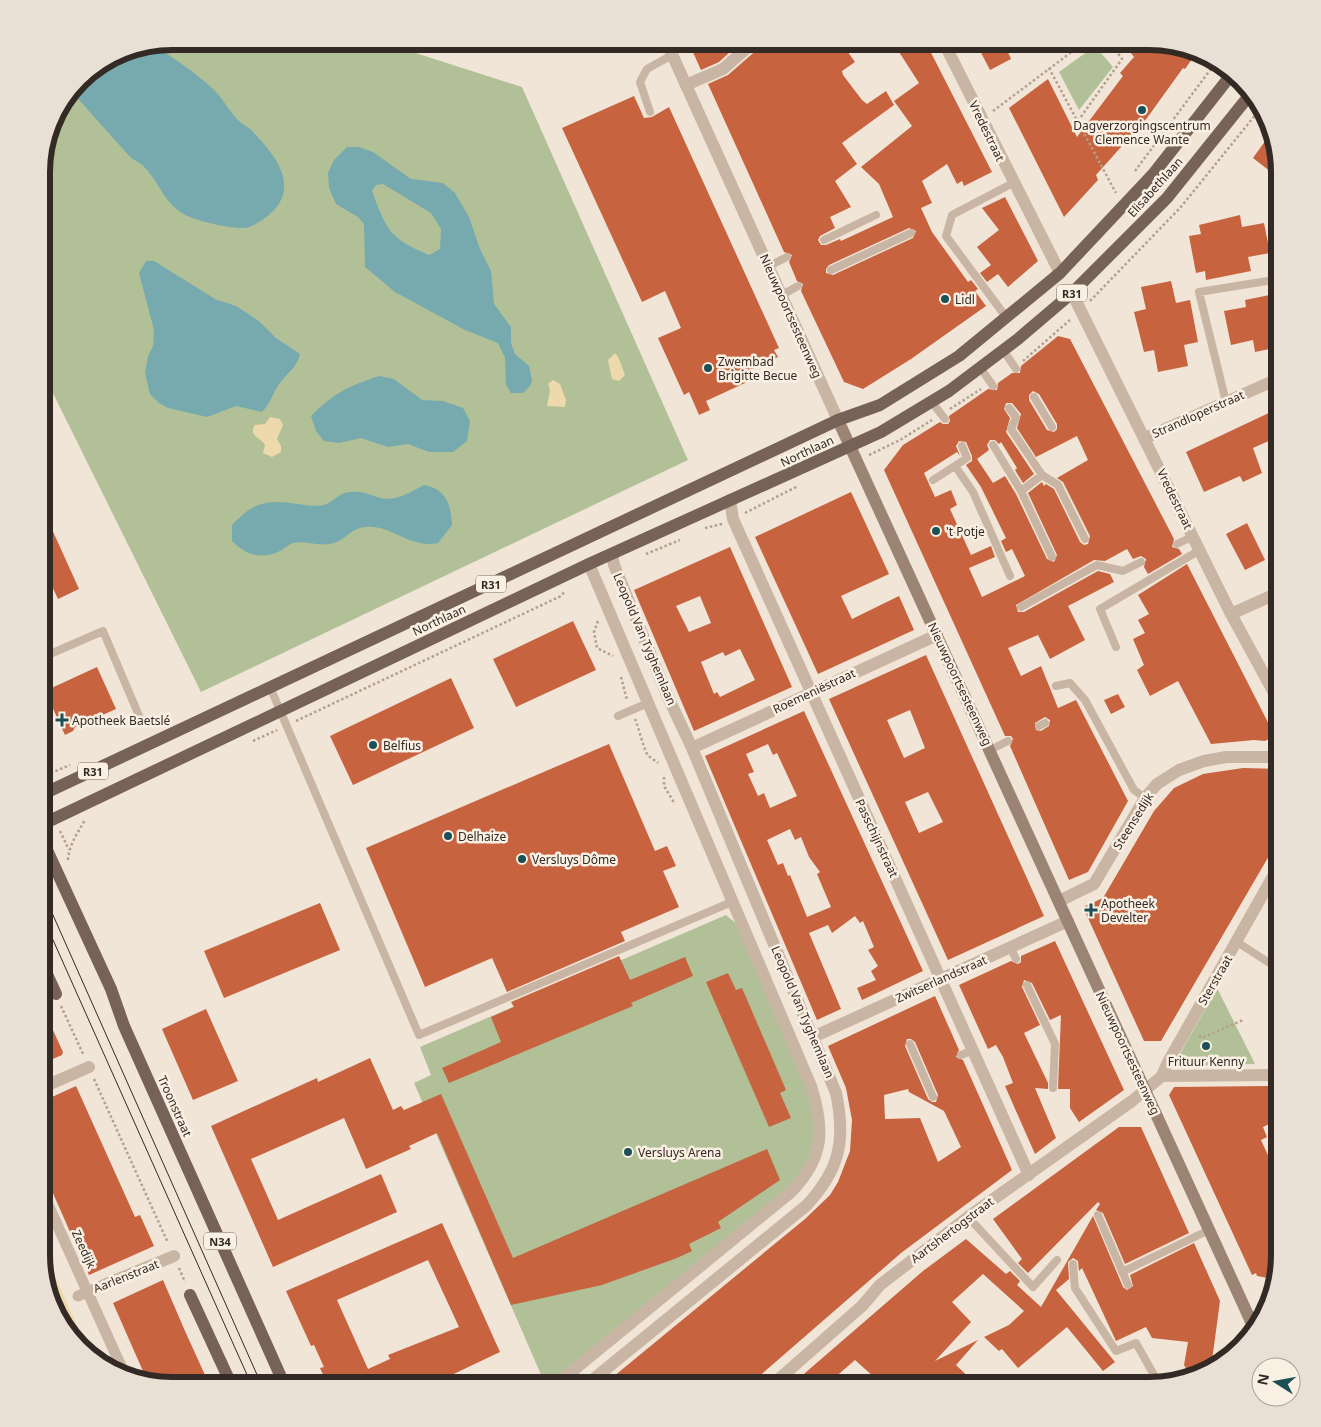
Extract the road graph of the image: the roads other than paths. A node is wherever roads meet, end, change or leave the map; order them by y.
1 (670, 50) edge
2 (744, 50) edge
3 (947, 50) edge
4 (672, 55) junction
5 (1227, 79) edge
6 (686, 85) junction
7 (1247, 99) edge
8 (650, 112) dead end
9 (1013, 183) junction
10 (876, 215) dead end
11 (911, 233) dead end
12 (824, 240) dead end
13 (787, 257) dead end
14 (769, 266) junction
15 (831, 270) dead end
16 (1060, 273) junction
17 (1271, 280) edge
18 (798, 286) dead end
19 (1072, 293) junction
20 (782, 295) junction
21 (1006, 317) junction
22 (1003, 350) junction
23 (980, 367) junction
24 (1016, 369) dead end
25 (1271, 382) edge
26 (993, 386) dead end
27 (1034, 397) dead end
28 (931, 401) junction
29 (1226, 402) junction
30 (1010, 408) dead end
31 (945, 418) dead end
32 (838, 420) junction
33 (1052, 427) dead end
34 (1145, 438) junction
35 (993, 445) dead end
36 (850, 446) junction
37 (962, 446) dead end
38 (954, 466) junction
39 (1042, 475) junction
40 (933, 480) dead end
41 (1021, 492) junction
42 (730, 500) junction
43 (1194, 536) junction
44 (1085, 539) dead end
45 (1177, 544) dead end
46 (1200, 550) junction
47 (612, 555) junction
48 (1052, 557) dead end
49 (1141, 562) dead end
50 (589, 564) junction
51 (1010, 576) dead end
52 (1271, 596) edge
53 (1021, 607) dead end
54 (1231, 614) junction
55 (937, 634) junction
56 (1116, 647) dead end
57 (50, 654) edge
58 (1056, 686) dead end
59 (1271, 687) edge
60 (270, 688) junction
61 (811, 693) junction
62 (648, 703) junction
63 (282, 710) junction
64 (618, 716) dead end
65 (140, 718) dead end
66 (1008, 741) dead end
67 (692, 748) junction
68 (990, 750) junction
69 (1271, 757) edge
70 (50, 791) edge
71 (1145, 798) junction
72 (50, 822) edge
73 (50, 857) edge
74 (1271, 880) edge
75 (734, 901) junction
76 (1059, 901) junction
77 (1068, 921) junction
78 (1236, 942) junction
79 (1271, 964) edge
80 (942, 978) junction
81 (50, 981) edge
82 (1027, 985) dead end
83 (56, 994) road end
84 (813, 1037) junction
85 (910, 1044) dead end
86 (974, 1050) junction
87 (961, 1055) dead end
88 (89, 1067) road end
89 (1271, 1075) edge
90 (1162, 1076) junction
91 (50, 1084) edge
92 (1052, 1088) dead end
93 (1145, 1089) junction
94 (933, 1097) dead end
95 (1029, 1175) junction
96 (50, 1212) edge
97 (1098, 1215) dead end
98 (968, 1217) junction
99 (1209, 1230) junction
100 (174, 1256) road end
101 (1057, 1260) dead end
102 (1073, 1264) dead end
103 (1122, 1272) junction
104 (104, 1285) joint
105 (1128, 1285) dead end
106 (83, 1294) junction
107 (190, 1295) road end
108 (1251, 1322) edge
109 (121, 1365) edge
110 (228, 1377) edge
111 (281, 1377) edge
112 (565, 1377) edge
113 (596, 1377) edge
114 (781, 1377) edge
115 (1155, 1377) edge

1 - 4 street, Nieuwpoortsesteenweg
2 - 6 street
3 - 9 street, Vredestraat
4 - 6 street, Nieuwpoortsesteenweg
4 - 8 lane
5 - 16 main road, Elisabethlaan / R31
6 - 14 street, Nieuwpoortsesteenweg
7 - 19 main road, Elisabethlaan / R31
9 - 16 street, Vredestraat
9 - 21 lane
10 - 12 lane
11 - 15 lane
13 - 14 lane
14 - 20 street, Nieuwpoortsesteenweg
16 - 19 main road, R31
16 - 21 main road, Elisabethlaan / R31
17 - 29 lane
18 - 20 lane
19 - 22 main road, Elisabethlaan / R31
19 - 34 street, Vredestraat
20 - 32 street, Nieuwpoortsesteenweg
21 - 32 main road, Elisabethlaan / R31
22 - 23 main road, Elisabethlaan / R31
22 - 24 lane
23 - 26 lane
23 - 28 main road, Elisabethlaan / R31
25 - 29 street, Strandloperstraat
27 - 33 lane
28 - 31 lane
28 - 36 main road, Elisabethlaan / R31
29 - 34 street, Strandloperstraat
30 - 39 lane
32 - 36 main road, Nieuwpoortsesteenweg
32 - 60 main road, Northlaan / R31
34 - 43 street, Vredestraat
35 - 41 lane
36 - 42 main road, Northlaan / R31
36 - 55 main road, Nieuwpoortsesteenweg
37 - 38 lane
38 - 40 lane
38 - 51 lane
39 - 41 lane
39 - 44 lane
41 - 48 lane
42 - 47 main road, Northlaan / R31
42 - 61 street, Passchijnstraat
43 - 45 lane
43 - 46 street, Vredestraat
46 - 54 street, Vredestraat
46 - 56 lane
47 - 50 main road, Northlaan / R31
47 - 67 street, Leopold Van Tyghemlaan
49 - 53 lane
50 - 62 street, Leopold Van Tyghemlaan
50 - 63 main road, Northlaan / R31
52 - 54 street
54 - 59 street, Vredestraat
55 - 61 street, Roemeniëstraat
55 - 68 main road, Nieuwpoortsesteenweg
57 - 65 lane
58 - 71 lane
60 - 63 lane
60 - 70 main road, Northlaan / R31
61 - 67 street, Roemeniëstraat
61 - 80 street, Passchijnstraat
62 - 64 lane
62 - 75 street, Leopold Van Tyghemlaan
63 - 72 main road, Northlaan / R31
63 - 75 lane
66 - 68 lane
67 - 84 street, Leopold Van Tyghemlaan
68 - 76 main road, Nieuwpoortsesteenweg
69 - 71 street, Steensedijk
71 - 76 street, Steensedijk
73 - 111 main road, Troonstraat / N34
74 - 78 street, Sterstraat
75 - 112 street, Leopold Van Tyghemlaan
76 - 77 main road, Nieuwpoortsesteenweg
77 - 80 street, Zwitserlandstraat
77 - 93 main road, Nieuwpoortsesteenweg
78 - 79 lane
78 - 90 street, Sterstraat
80 - 84 street, Zwitserlandstraat
80 - 86 street, Passchijnstraat
81 - 83 main road
82 - 92 lane
84 - 113 street, Leopold Van Tyghemlaan
85 - 94 lane
86 - 87 lane
86 - 95 street, Passchijnstraat
88 - 91 street
89 - 90 street
90 - 93 street, Sterstraat
93 - 95 street, Aartshertogstraat
93 - 99 main road, Nieuwpoortsesteenweg
95 - 98 street, Aartshertogstraat
96 - 106 street, Zeedijk
97 - 103 lane
98 - 101 lane
98 - 114 street, Aartshertogstraat
99 - 103 lane
99 - 108 main road, Nieuwpoortsesteenweg
100 - 104 street, Aarlenstraat
102 - 115 lane
103 - 105 lane
104 - 106 street, Aarlenstraat
106 - 109 street, Zeedijk
107 - 110 main road

